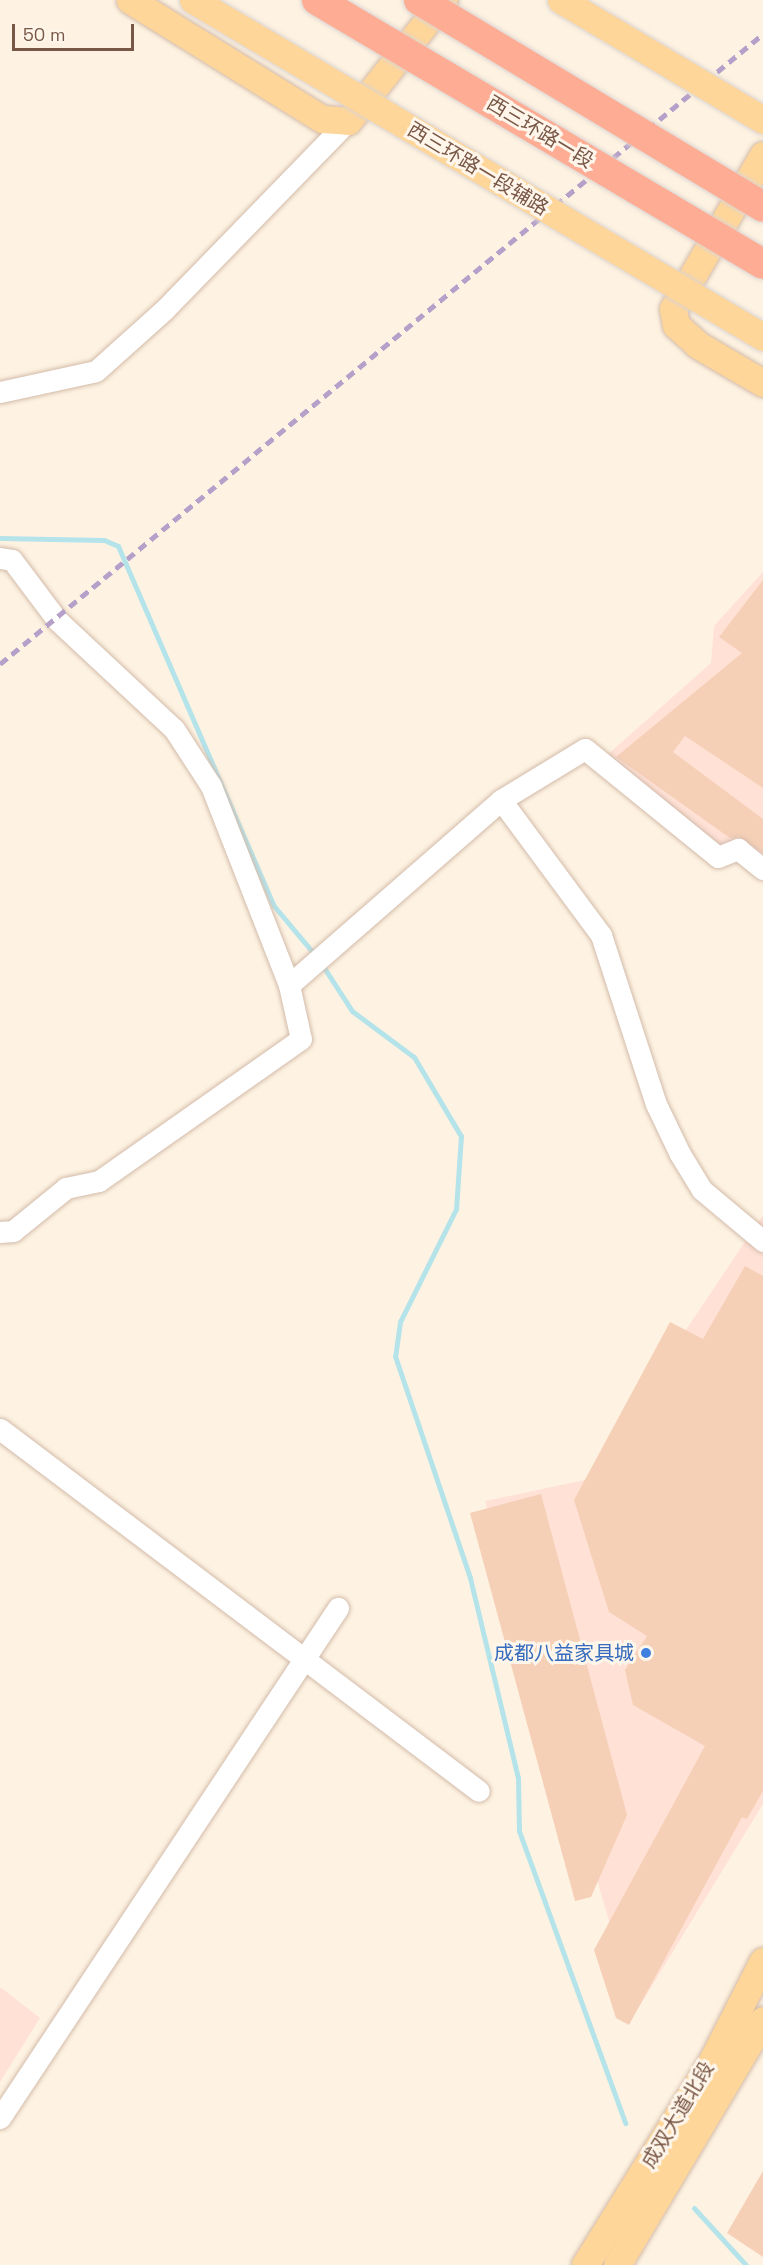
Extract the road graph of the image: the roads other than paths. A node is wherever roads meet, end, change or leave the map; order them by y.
1 (130, 0) edge
2 (193, 0) edge
3 (317, 0) edge
4 (418, 0) edge
5 (444, 0) edge
6 (561, 0) edge
7 (348, 120) junction
8 (763, 120) edge
9 (763, 154) edge
10 (763, 207) edge
11 (763, 264) edge
12 (763, 337) edge
13 (763, 383) edge
14 (0, 392) edge
15 (0, 558) edge
16 (501, 800) junction
17 (763, 869) edge
18 (289, 985) junction
19 (0, 1232) edge
20 (763, 1241) edge
21 (0, 1429) edge
22 (338, 1608) dead end
23 (304, 1658) junction
24 (479, 1791) dead end
25 (763, 1961) edge
26 (761, 2028) edge
27 (0, 2118) edge
28 (619, 2264) edge
29 (585, 2265) edge

1 - 7 main road
2 - 12 main road, 西三环路一段辅路, bridge
3 - 11 highway, 西三环路一段, bridge
4 - 10 highway, bridge
5 - 7 main road
6 - 8 main road, bridge
7 - 14 street
9 - 13 main road
15 - 18 street
16 - 17 street
16 - 18 street
16 - 20 street
18 - 19 street
21 - 23 street
22 - 23 street
23 - 24 street
23 - 27 street
25 - 29 main road, 成双大道北段
26 - 28 main road, 成双大道北段

